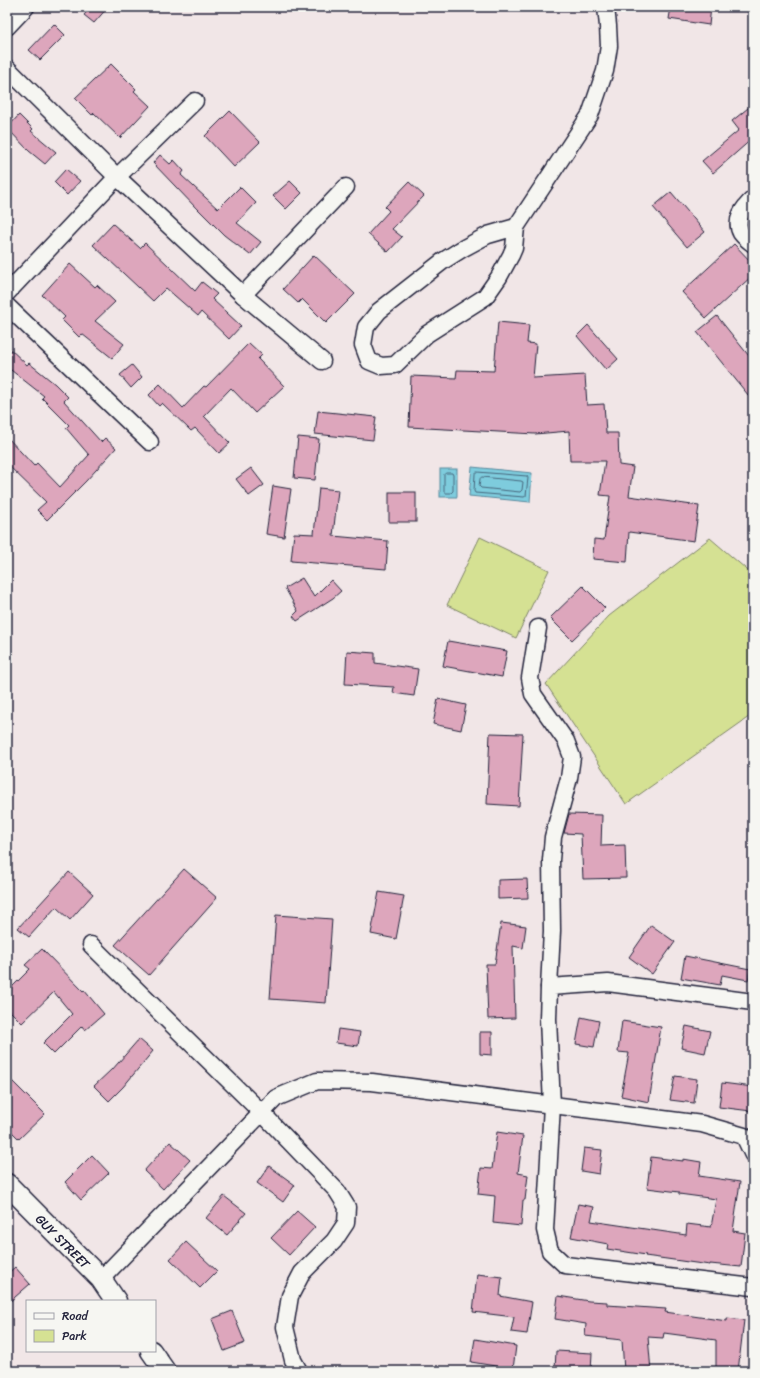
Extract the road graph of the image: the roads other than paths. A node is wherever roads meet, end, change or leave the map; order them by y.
1 (26, 7) edge
2 (606, 7) edge
3 (7, 27) edge
4 (7, 68) edge
5 (195, 101) dead end
6 (117, 177) junction
7 (346, 187) dead end
8 (753, 199) edge
9 (516, 228) junction
10 (753, 244) edge
11 (7, 293) edge
12 (243, 295) junction
13 (7, 306) edge
14 (322, 361) dead end
15 (150, 442) dead end
16 (538, 628) dead end
17 (92, 945) dead end
18 (549, 987) junction
19 (753, 1002) edge
20 (552, 1105) junction
21 (262, 1113) junction
22 (753, 1155) edge
23 (7, 1184) edge
24 (101, 1279) junction
25 (753, 1287) edge
26 (115, 1300) edge
27 (152, 1352) edge
28 (165, 1371) edge
29 (299, 1371) edge

1 - 3 street
2 - 9 street
4 - 6 street
5 - 6 street
6 - 11 street
6 - 12 street
7 - 12 street
8 - 10 street
9 - 9 street
12 - 14 street
13 - 15 street
16 - 18 street
17 - 21 street
18 - 19 street
18 - 20 street
20 - 21 street
20 - 22 street
20 - 25 street
21 - 24 street
21 - 29 street
23 - 24 street, GUY STREET
24 - 26 street, GUY STREET
27 - 28 street

